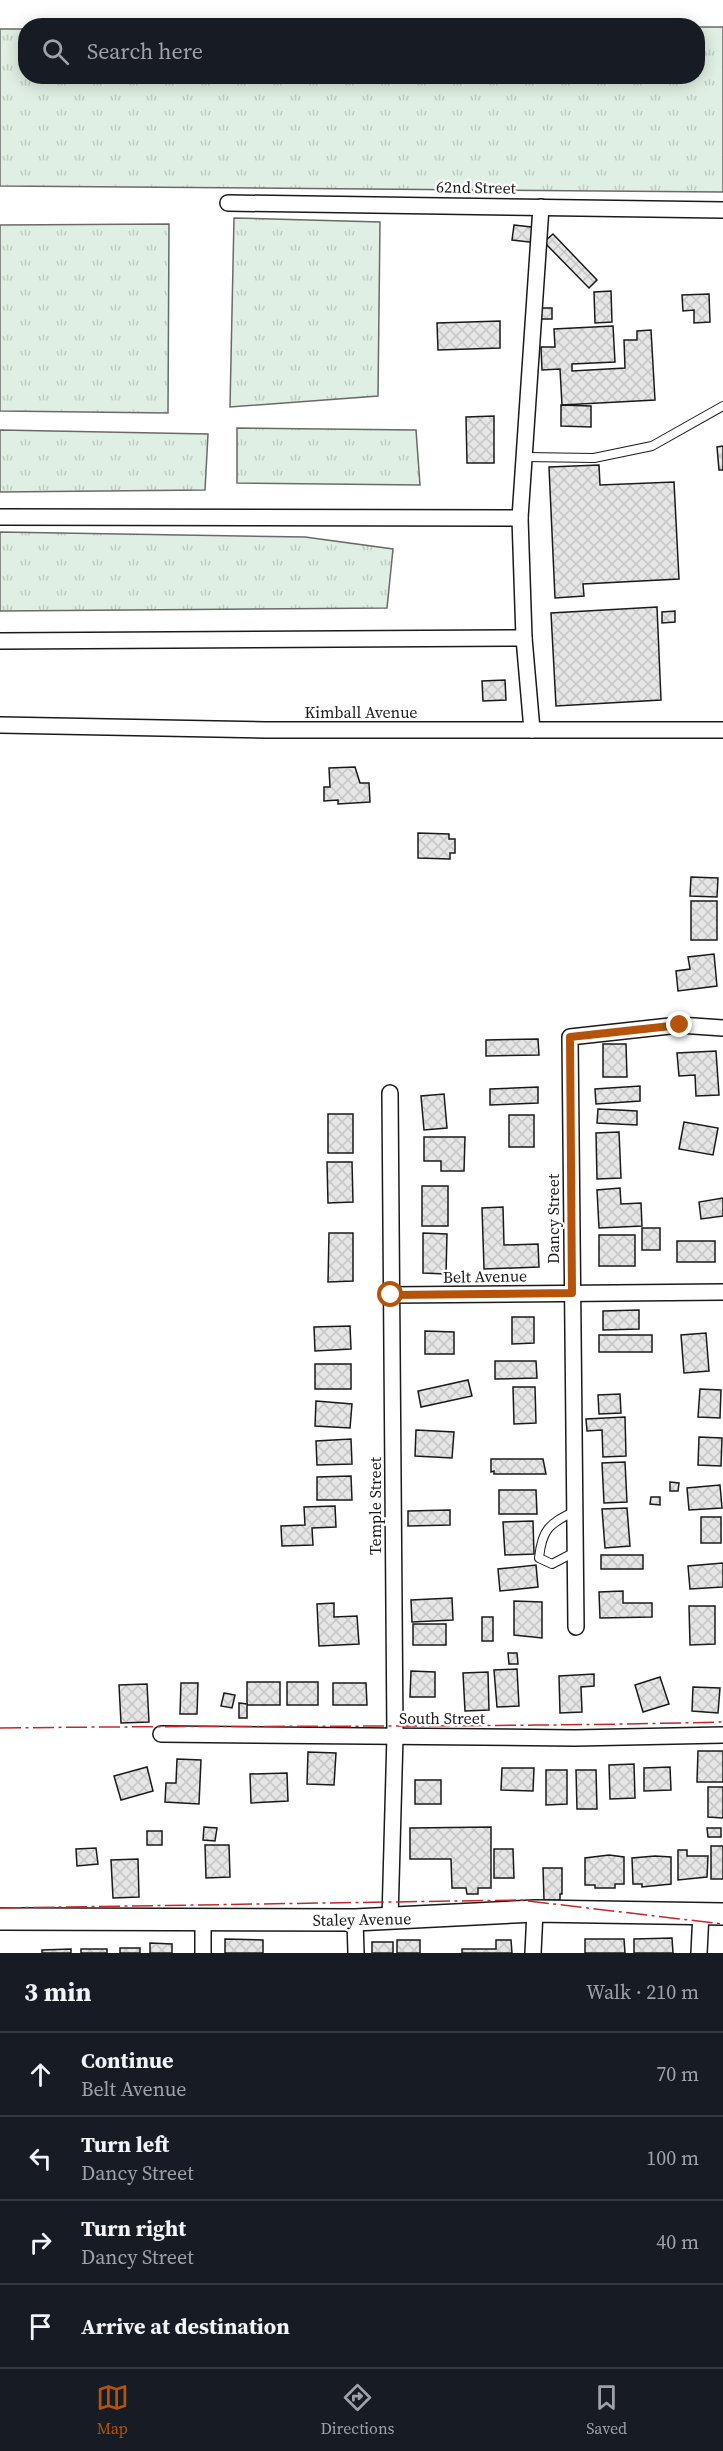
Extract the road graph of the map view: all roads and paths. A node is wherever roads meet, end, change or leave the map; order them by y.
1 (228, 203) dead end
2 (542, 207) junction
3 (723, 210) edge
4 (723, 406) edge
5 (525, 457) junction
6 (0, 517) edge
7 (520, 518) junction
8 (524, 638) junction
9 (0, 641) edge
10 (0, 725) edge
11 (532, 730) junction
12 (723, 730) edge
13 (723, 1028) edge
14 (390, 1093) dead end
15 (723, 1292) edge
16 (572, 1293) junction
17 (391, 1295) junction
18 (575, 1511) junction
19 (575, 1552) junction
20 (576, 1627) dead end
21 (161, 1734) dead end
22 (723, 1735) edge
23 (395, 1736) junction
24 (535, 1911) junction
25 (701, 1913) junction
26 (723, 1914) edge
27 (0, 1919) edge
28 (390, 1919) junction
29 (203, 1920) junction
30 (356, 1920) junction
31 (203, 1953) edge
32 (356, 1953) edge
33 (533, 1953) edge
34 (699, 1953) edge

1 - 2 street, 62nd Street
2 - 3 street, 62nd Street
2 - 5 street
4 - 5 lane
5 - 7 street
6 - 7 street
7 - 8 street
8 - 9 street
8 - 11 street
10 - 11 street, Kimball Avenue
11 - 12 street, Kimball Avenue
13 - 16 street, Dancy Street
14 - 17 street, Temple Street
15 - 16 street, Belt Avenue
16 - 17 street, Belt Avenue
16 - 18 street, Dancy Street
17 - 23 street, Temple Street
18 - 19 street, Dancy Street
18 - 19 lane
19 - 20 street, Dancy Street
21 - 23 street, South Street
22 - 23 street, South Street
23 - 28 street, Temple Street
24 - 25 street, Staley Avenue
24 - 28 street, Staley Avenue
24 - 33 street
25 - 26 street, Staley Avenue
25 - 34 street
27 - 29 street, Staley Avenue
28 - 30 street, Staley Avenue
29 - 30 street, Staley Avenue
29 - 31 street
30 - 32 street

